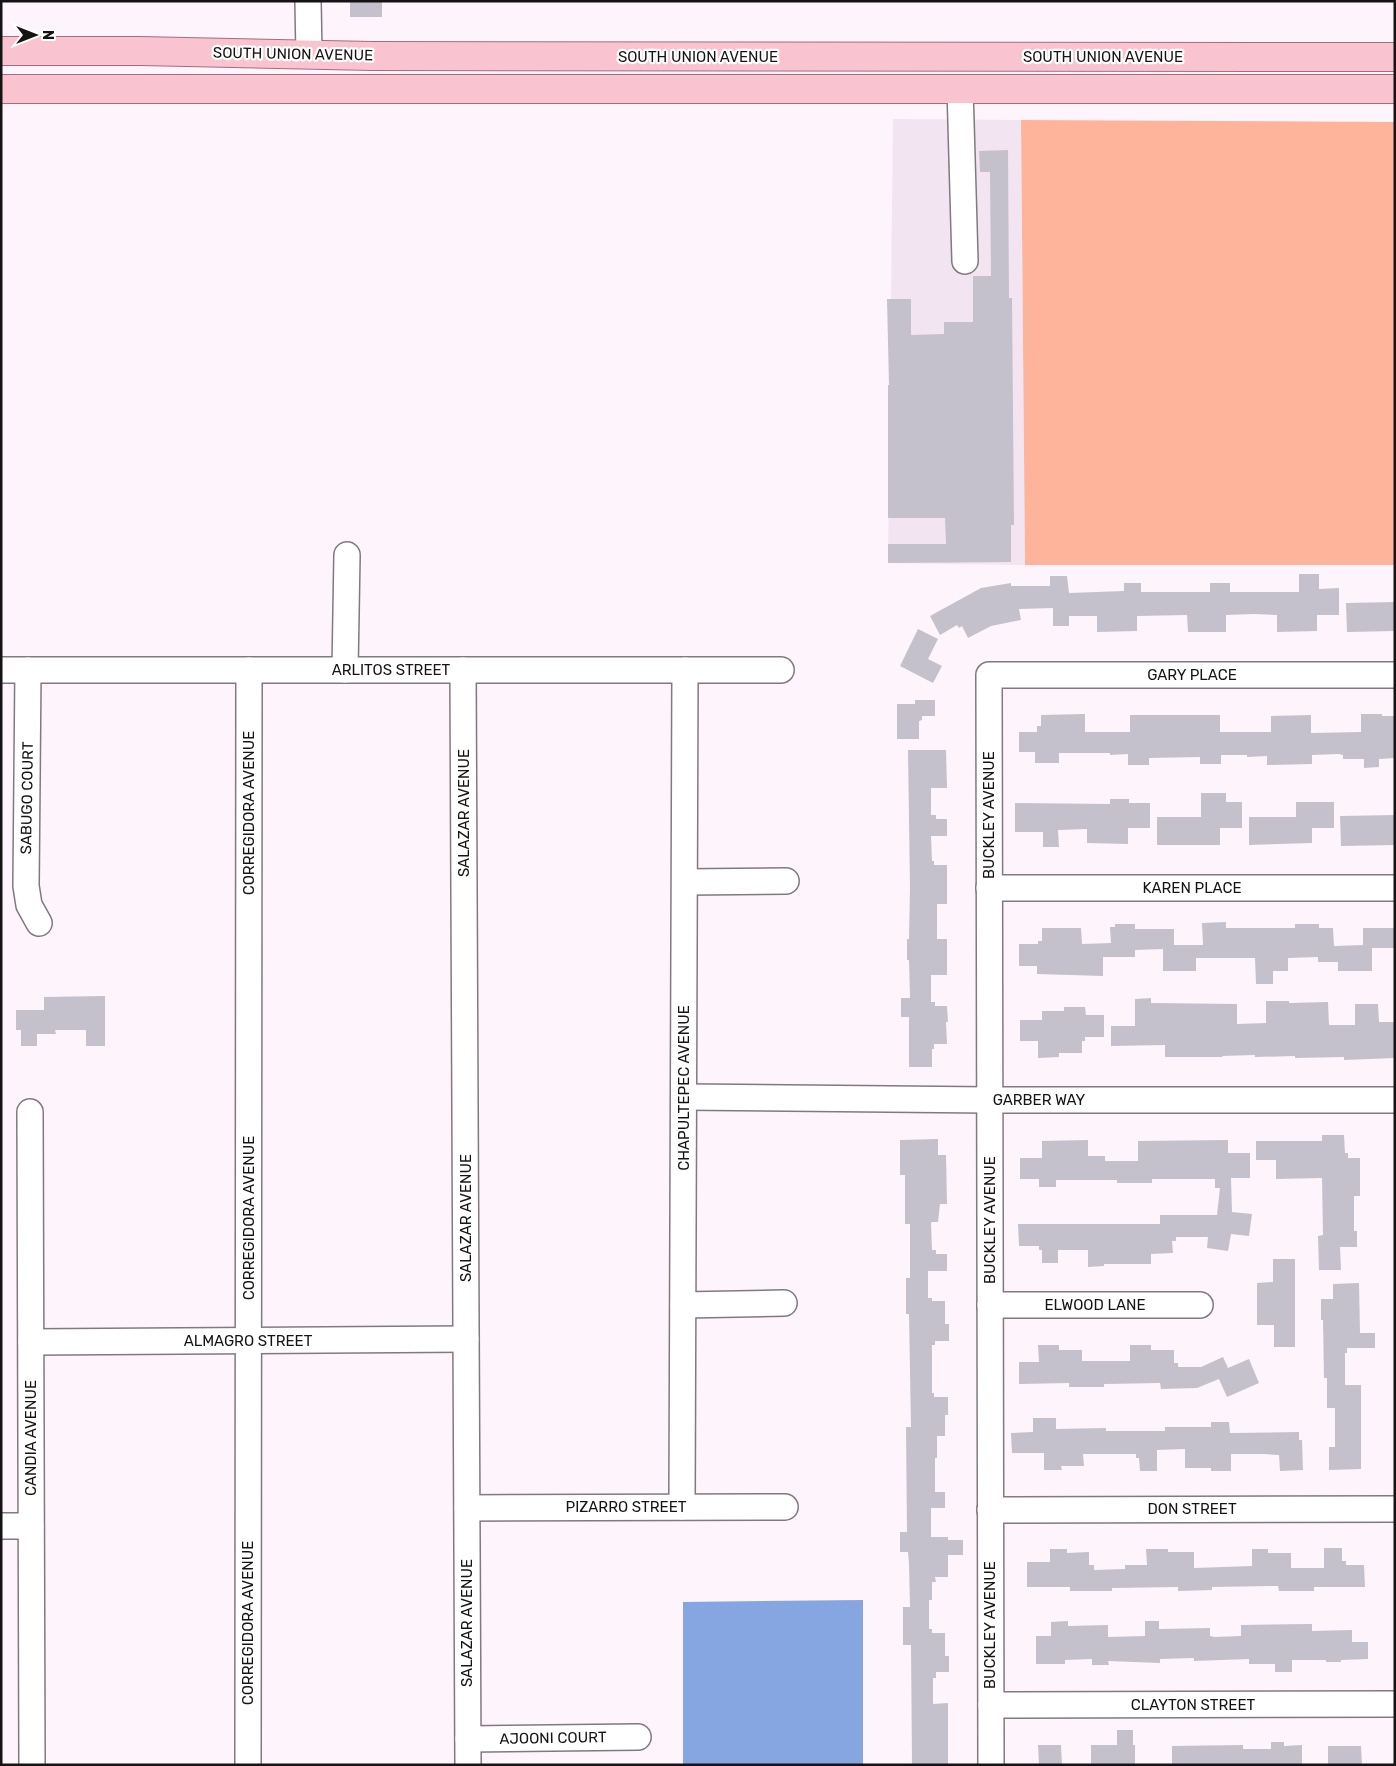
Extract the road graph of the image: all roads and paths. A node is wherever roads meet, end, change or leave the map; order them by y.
1 (308, 1) edge
2 (1, 51) edge
3 (51, 51) junction
4 (309, 55) junction
5 (1104, 56) junction
6 (1395, 57) edge
7 (917, 58) junction
8 (1, 65) edge
9 (1, 88) edge
10 (744, 88) junction
11 (960, 88) junction
12 (1395, 89) edge
13 (965, 261) dead end
14 (346, 555) dead end
15 (1, 670) edge
16 (28, 670) junction
17 (249, 670) junction
18 (345, 670) junction
19 (463, 670) junction
20 (685, 670) junction
21 (781, 670) dead end
22 (989, 675) joint
23 (1395, 675) edge
24 (786, 881) dead end
25 (685, 882) junction
26 (989, 888) junction
27 (1395, 888) edge
28 (39, 923) dead end
29 (684, 1097) junction
30 (989, 1100) junction
31 (1395, 1100) edge
32 (30, 1112) dead end
33 (784, 1303) dead end
34 (683, 1305) junction
35 (990, 1305) junction
36 (1200, 1305) dead end
37 (466, 1339) junction
38 (249, 1341) junction
39 (31, 1342) junction
40 (682, 1506) junction
41 (785, 1506) dead end
42 (467, 1508) junction
43 (1395, 1509) edge
44 (990, 1510) junction
45 (1, 1526) edge
46 (31, 1526) junction
47 (1395, 1704) edge
48 (990, 1705) junction
49 (638, 1737) dead end
50 (468, 1739) junction
51 (32, 1765) edge
52 (248, 1765) edge
53 (468, 1765) edge
54 (991, 1765) edge

1 - 4 street
2 - 3 main road, SOUTH UNION AVENUE
3 - 4 main road, SOUTH UNION AVENUE
3 - 8 main road
4 - 7 main road, SOUTH UNION AVENUE
5 - 6 main road, SOUTH UNION AVENUE
5 - 7 main road, SOUTH UNION AVENUE
5 - 11 main road
7 - 10 main road
9 - 10 main road, SOUTH UNION AVENUE
10 - 11 main road, SOUTH UNION AVENUE
11 - 12 main road, SOUTH UNION AVENUE
11 - 13 street
14 - 18 street
15 - 16 street, ARLITOS STREET
16 - 17 street, ARLITOS STREET
16 - 28 street, SABUGO COURT
17 - 18 street, ARLITOS STREET
17 - 38 street, CORREGIDORA AVENUE
18 - 19 street, ARLITOS STREET
19 - 20 street, ARLITOS STREET
19 - 37 street, SALAZAR AVENUE
20 - 21 street, ARLITOS STREET
20 - 25 street, CHAPULTEPEC AVENUE
22 - 23 street, GARY PLACE
22 - 26 street, BUCKLEY AVENUE
24 - 25 street
25 - 29 street, CHAPULTEPEC AVENUE
26 - 27 street, KAREN PLACE
26 - 30 street, BUCKLEY AVENUE
29 - 30 street, GARBER WAY
29 - 34 street, CHAPULTEPEC AVENUE
30 - 31 street, GARBER WAY
30 - 35 street, BUCKLEY AVENUE
32 - 39 street, CANDIA AVENUE
33 - 34 street
34 - 40 street, CHAPULTEPEC AVENUE
35 - 36 street, ELWOOD LANE
35 - 44 street, BUCKLEY AVENUE
37 - 38 street, ALMAGRO STREET
37 - 42 street, SALAZAR AVENUE
38 - 39 street, ALMAGRO STREET
38 - 52 street, CORREGIDORA AVENUE
39 - 46 street, CANDIA AVENUE
40 - 41 street, PIZARRO STREET
40 - 42 street, PIZARRO STREET
42 - 50 street, SALAZAR AVENUE
43 - 44 street, DON STREET
44 - 48 street, BUCKLEY AVENUE
45 - 46 street
46 - 51 street, CANDIA AVENUE
47 - 48 street, CLAYTON STREET
48 - 54 street, BUCKLEY AVENUE
49 - 50 street, AJOONI COURT
50 - 53 street, SALAZAR AVENUE

